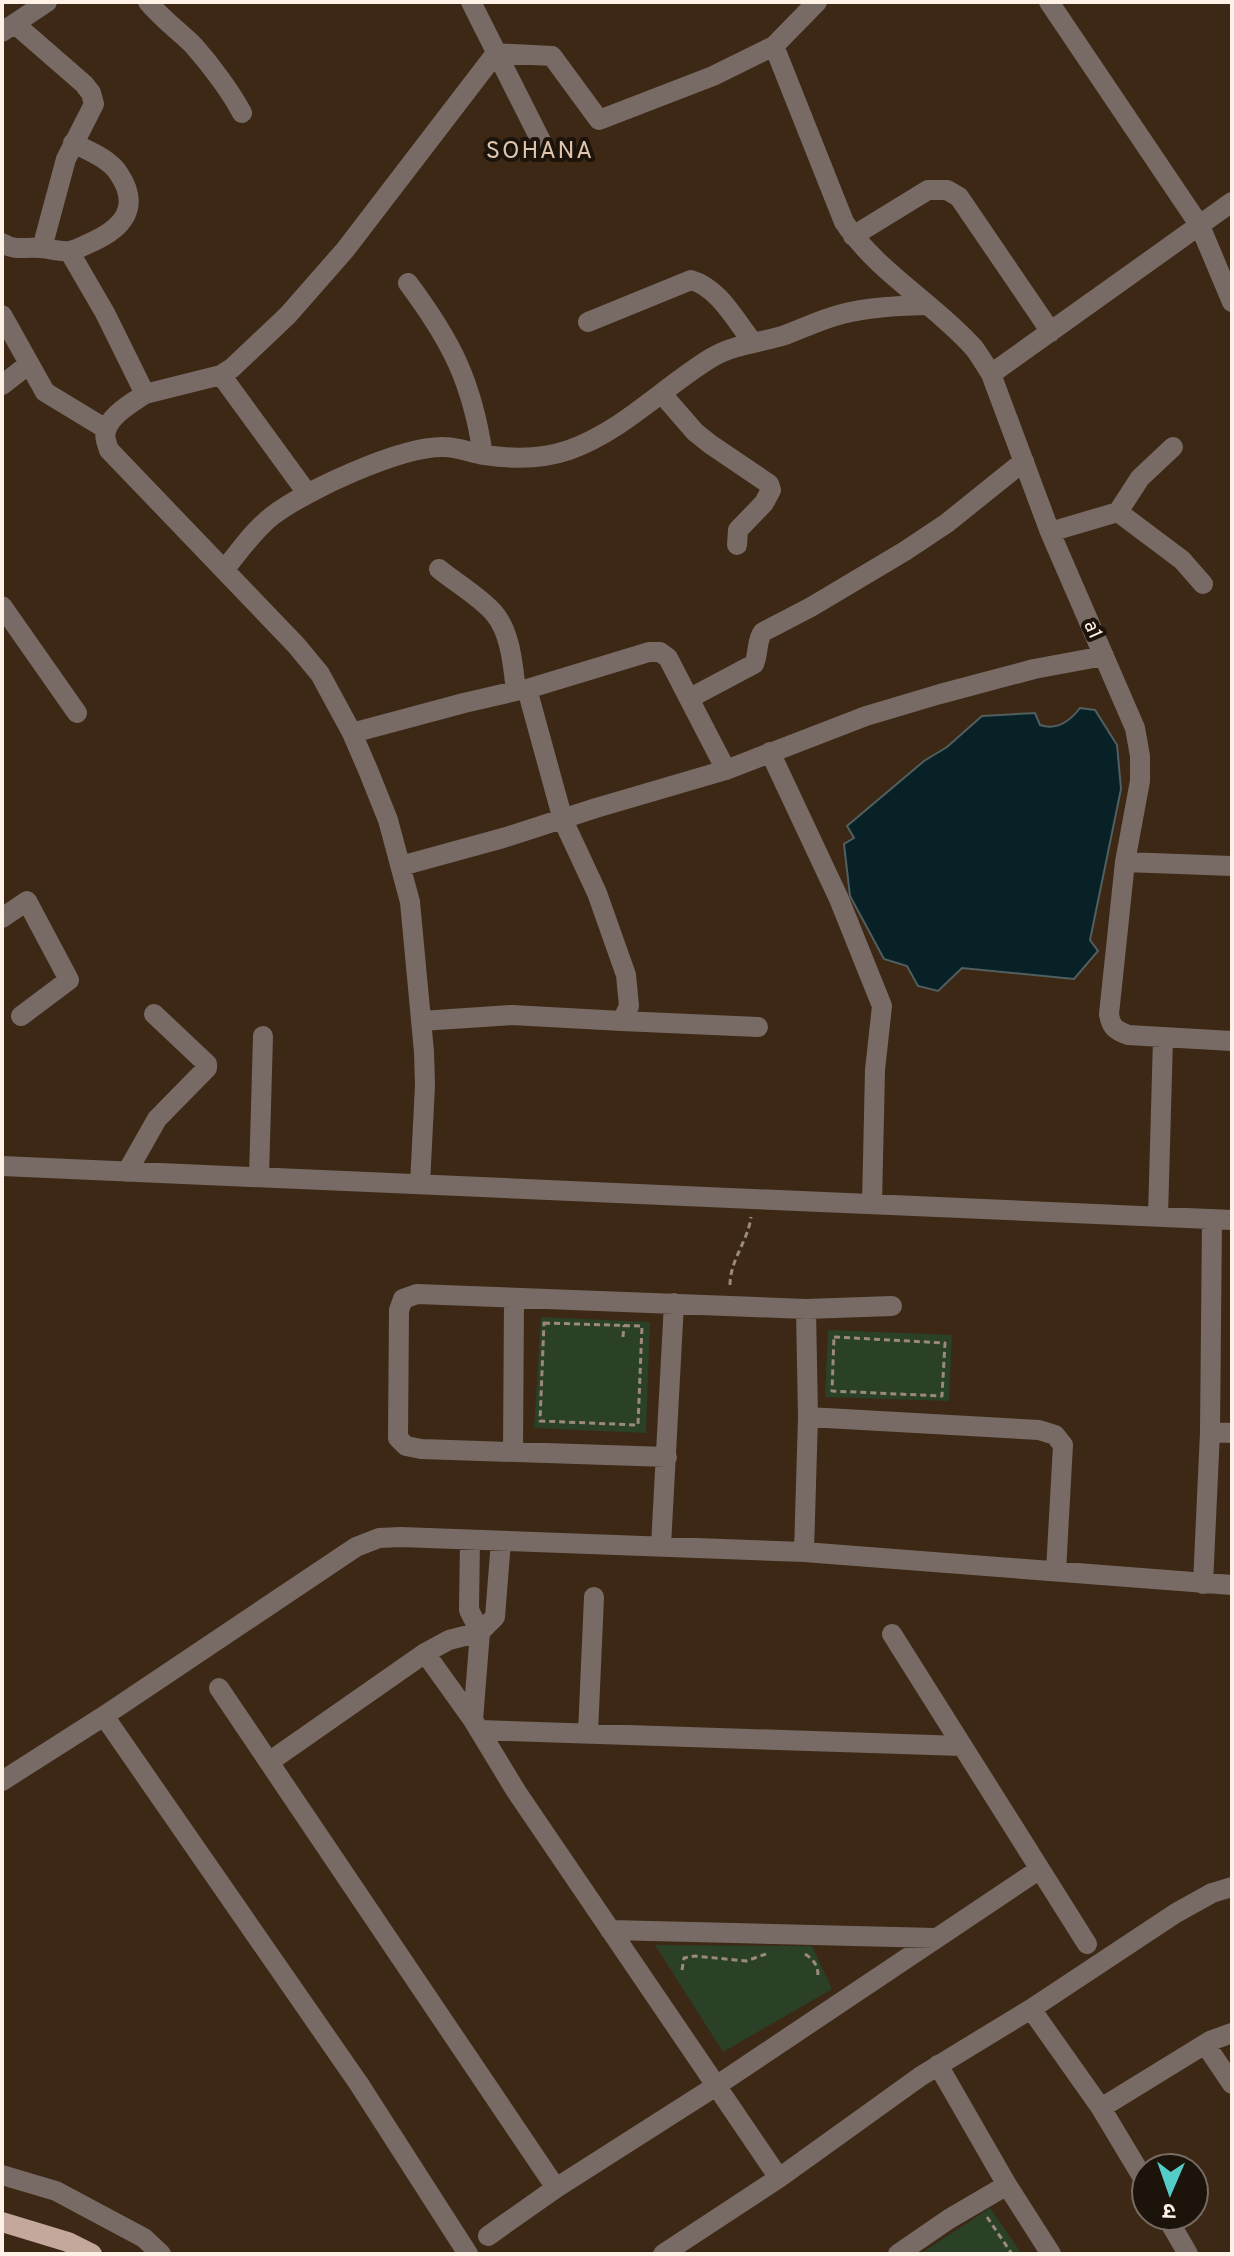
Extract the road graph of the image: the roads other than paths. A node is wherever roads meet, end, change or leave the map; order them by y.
1 (47, 2) edge
2 (148, 2) edge
3 (471, 2) edge
4 (817, 2) edge
5 (1049, 2) edge
6 (9, 28) edge
7 (774, 46) junction
8 (496, 53) junction
9 (242, 113) dead end
10 (541, 141) dead end
11 (73, 143) junction
12 (1232, 202) edge
13 (1200, 226) junction
14 (853, 236) junction
15 (42, 248) junction
16 (5, 250) edge
17 (69, 251) junction
18 (408, 283) dead end
19 (1232, 302) edge
20 (926, 305) junction
21 (2, 315) edge
22 (588, 322) dead end
23 (1051, 332) junction
24 (752, 341) junction
25 (29, 364) junction
26 (991, 374) junction
27 (221, 375) junction
28 (2, 385) edge
29 (145, 394) junction
30 (662, 394) junction
31 (106, 429) junction
32 (1173, 447) dead end
33 (483, 455) junction
34 (1024, 461) junction
35 (307, 493) junction
36 (1118, 512) junction
37 (1050, 532) junction
38 (737, 545) dead end
39 (439, 569) dead end
40 (224, 570) junction
41 (1203, 584) dead end
42 (2, 606) edge
43 (1104, 656) junction
44 (522, 690) junction
45 (690, 698) junction
46 (77, 713) dead end
47 (352, 733) junction
48 (770, 752) junction
49 (726, 770) junction
50 (563, 820) junction
51 (1125, 862) junction
52 (401, 866) junction
53 (1232, 866) edge
54 (2, 918) edge
55 (154, 1014) dead end
56 (21, 1016) dead end
57 (421, 1021) junction
58 (622, 1021) junction
59 (758, 1027) dead end
60 (263, 1036) dead end
61 (1163, 1038) junction
62 (1232, 1041) edge
63 (2, 1166) edge
64 (127, 1172) junction
65 (259, 1177) junction
66 (420, 1184) junction
67 (872, 1204) junction
68 (1158, 1217) junction
69 (1222, 1219) edge
70 (514, 1299) junction
71 (674, 1303) junction
72 (892, 1306) dead end
73 (806, 1309) junction
74 (808, 1417) junction
75 (1210, 1432) junction
76 (1232, 1433) edge
77 (513, 1451) junction
78 (667, 1457) junction
79 (470, 1540) junction
80 (501, 1541) junction
81 (661, 1546) junction
82 (804, 1552) junction
83 (1056, 1571) junction
84 (1203, 1584) junction
85 (1232, 1585) edge
86 (594, 1597) dead end
87 (480, 1632) junction
88 (892, 1634) dead end
89 (425, 1653) junction
90 (219, 1688) dead end
91 (104, 1716) junction
92 (476, 1725) junction
93 (588, 1733) junction
94 (962, 1746) junction
95 (269, 1762) junction
96 (2, 1781) edge
97 (1040, 1869) junction
98 (1232, 1887) edge
99 (610, 1930) junction
100 (936, 1938) junction
101 (1087, 1944) dead end
102 (1031, 2009) junction
103 (1232, 2033) edge
104 (1205, 2044) junction
105 (938, 2065) junction
106 (1232, 2084) edge
107 (716, 2086) junction
108 (1101, 2108) junction
109 (1130, 2156) edge
110 (2, 2175) edge
111 (779, 2178) junction
112 (1007, 2185) junction
113 (556, 2188) junction
114 (2, 2222) edge
115 (1175, 2232) edge
116 (488, 2236) dead end
117 (92, 2254) edge
118 (161, 2254) edge
119 (468, 2254) edge
120 (663, 2254) edge
121 (898, 2254) edge
122 (1051, 2254) edge
123 (1188, 2254) edge

1 - 6 street
2 - 9 street
3 - 8 street
4 - 7 street
5 - 13 street
6 - 11 street
7 - 8 street
7 - 14 street, a1
8 - 10 street
8 - 27 street
11 - 15 street
11 - 17 street
12 - 13 street
13 - 19 street
13 - 23 street
14 - 20 street, a1
14 - 23 street
15 - 16 street
15 - 17 street
17 - 29 street
18 - 33 street
20 - 24 street
20 - 26 street, a1
21 - 25 street
22 - 24 street
23 - 26 street
24 - 30 street
25 - 28 street
25 - 31 street
26 - 34 street, a1
27 - 29 street
27 - 35 street
29 - 31 street
30 - 33 street
30 - 38 street
31 - 40 street
32 - 36 street
33 - 35 street
34 - 37 street, a1
34 - 45 street
35 - 40 street
36 - 37 street
36 - 41 street
37 - 43 street, a1
39 - 44 street
40 - 47 street
42 - 46 street
43 - 48 street
43 - 51 street, a1
44 - 45 street
44 - 47 street
44 - 50 street
45 - 49 street
47 - 52 street
48 - 49 street
48 - 67 street
49 - 50 street
50 - 52 street
50 - 58 street
51 - 53 street
51 - 61 street, a1
52 - 57 street
54 - 56 street
55 - 64 street
57 - 58 street
57 - 66 street
58 - 59 street
60 - 65 street
61 - 62 street, a1
61 - 68 street
63 - 64 street
64 - 65 street
65 - 66 street
66 - 67 street
67 - 68 street
68 - 69 street
69 - 75 street
70 - 71 street
70 - 77 street
70 - 77 street
71 - 73 street
71 - 78 street
72 - 73 street
73 - 74 street
74 - 82 street
74 - 83 street
75 - 76 street
75 - 84 street
77 - 78 street
78 - 81 street
79 - 80 street
79 - 87 street
79 - 91 street
80 - 81 street
80 - 87 street
81 - 82 street
82 - 83 street
83 - 84 street
84 - 85 street
86 - 93 street
87 - 89 street
87 - 92 street
88 - 94 street
89 - 92 street
89 - 95 street
90 - 95 street
91 - 96 street
91 - 119 street
92 - 93 street
92 - 99 street
93 - 94 street
94 - 97 street
95 - 113 street
97 - 100 street
97 - 101 street
98 - 102 street
99 - 100 street
99 - 107 street
100 - 107 street
102 - 105 street
102 - 108 street
103 - 104 street
104 - 106 street
104 - 108 street
105 - 111 street
105 - 112 street
107 - 111 street
107 - 113 street
108 - 109 street
110 - 118 street
111 - 120 street
112 - 121 street
112 - 122 street
113 - 116 street
114 - 117 main road
115 - 123 street

